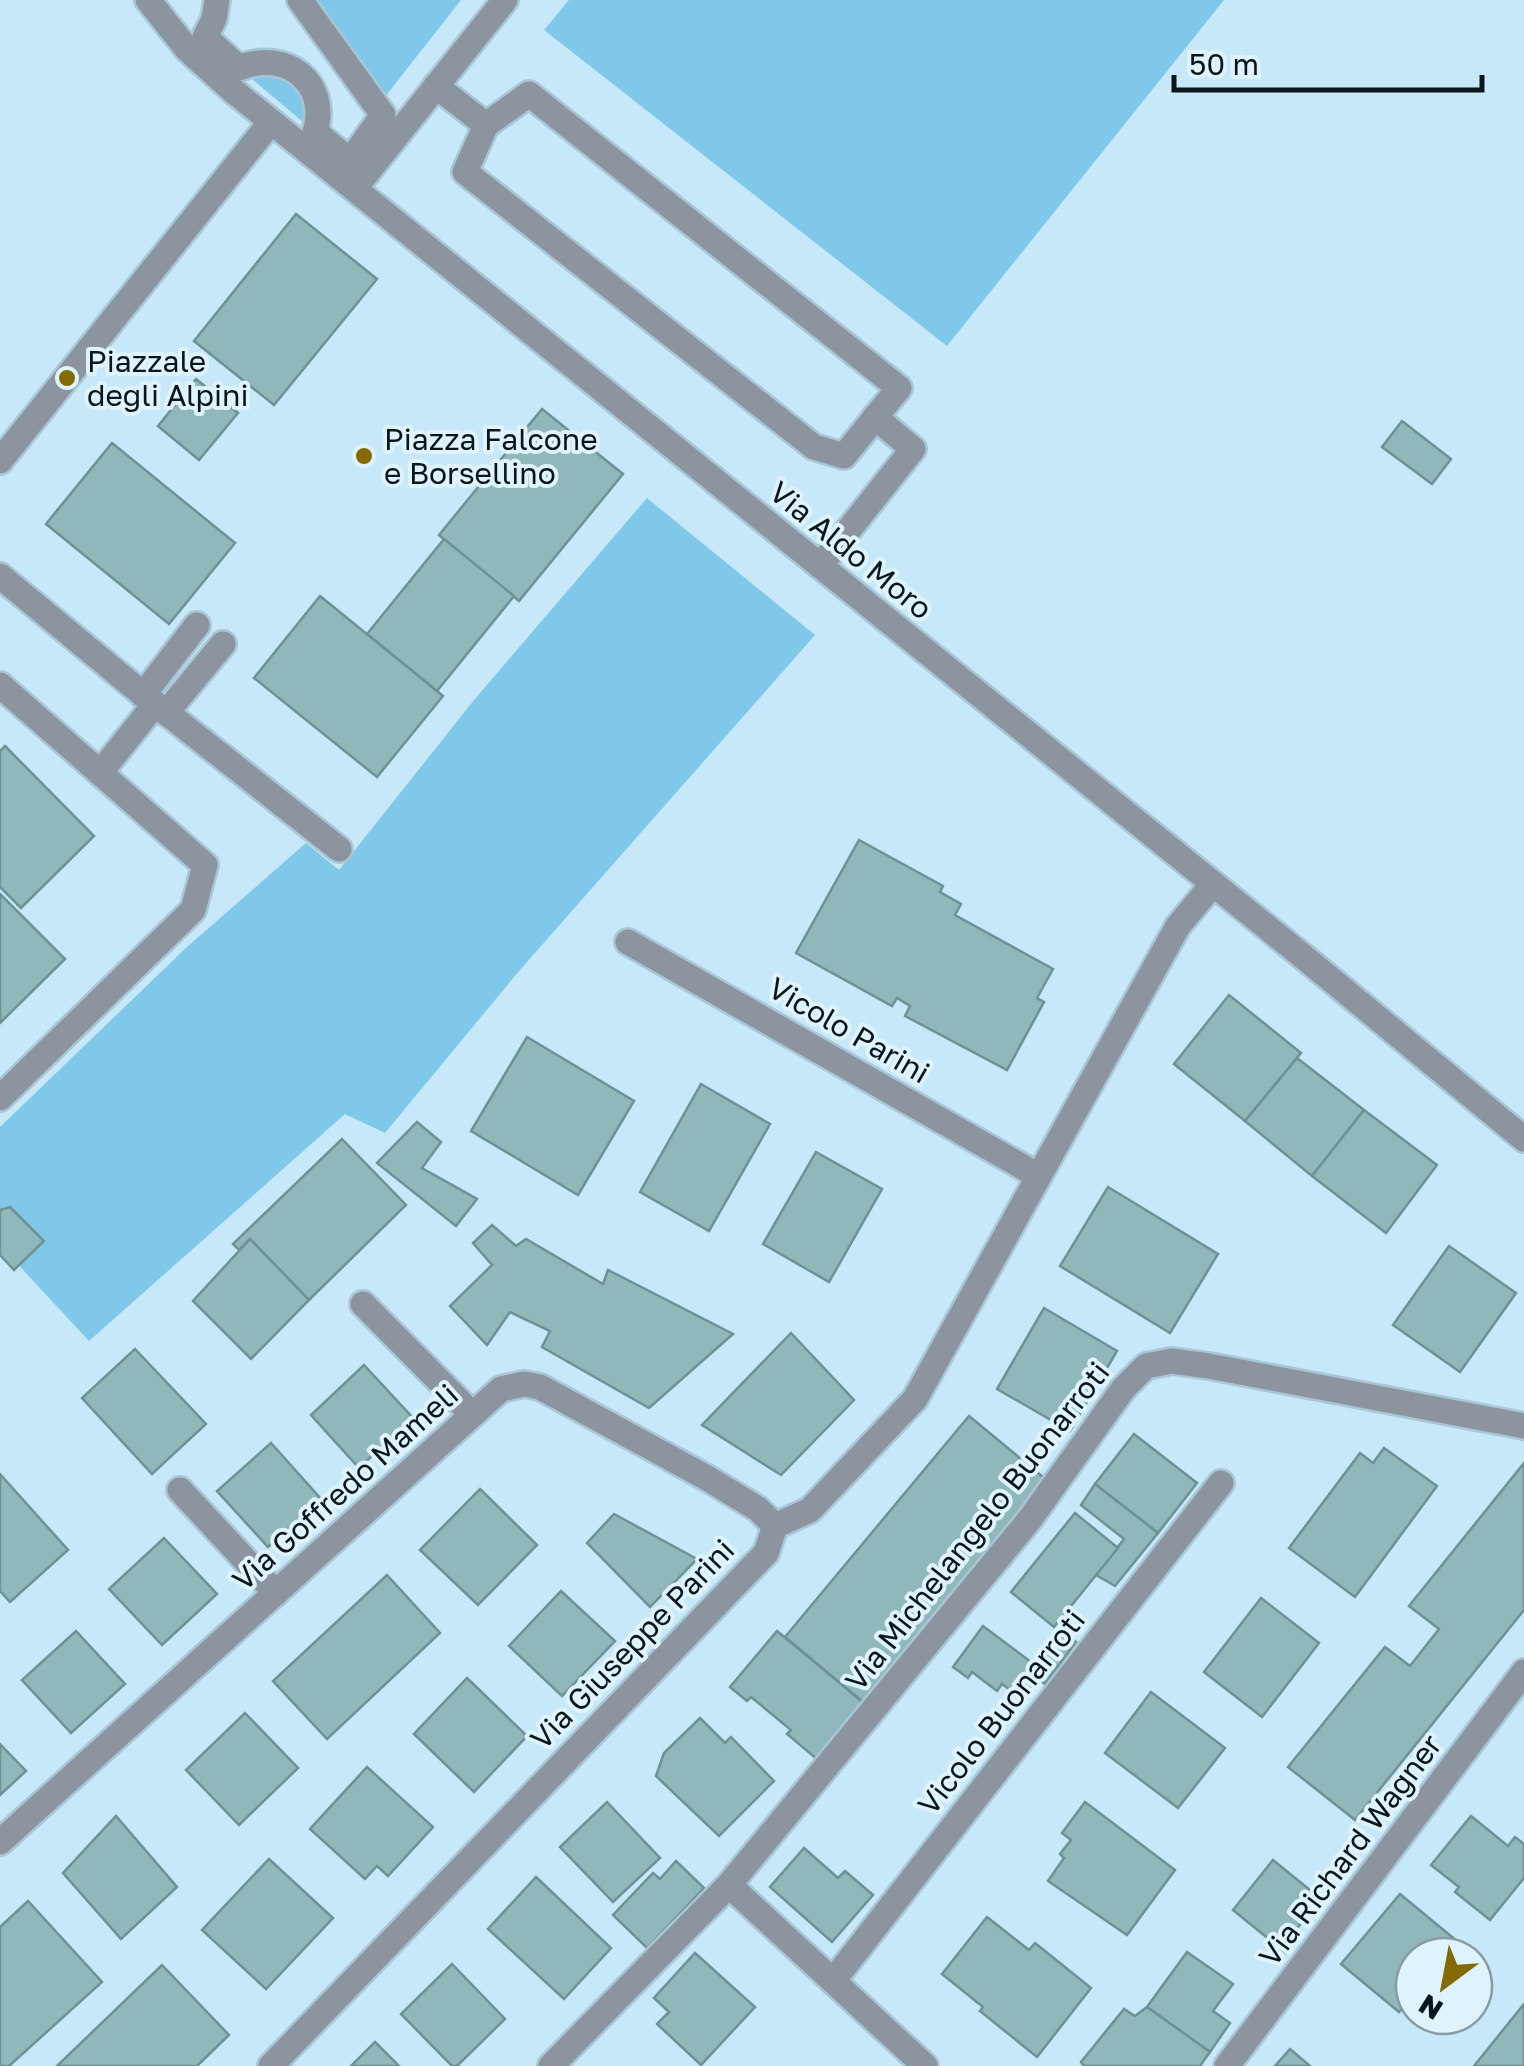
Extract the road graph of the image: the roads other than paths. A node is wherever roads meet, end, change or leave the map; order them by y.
1 (148, 0) edge
2 (217, 0) edge
3 (300, 0) edge
4 (504, 0) edge
5 (436, 86) junction
6 (272, 122) junction
7 (486, 124) junction
8 (354, 188) junction
9 (875, 417) junction
10 (0, 461) edge
11 (820, 566) junction
12 (0, 576) edge
13 (197, 624) dead end
14 (223, 644) dead end
15 (2, 690) edge
16 (155, 704) junction
17 (100, 773) junction
18 (339, 850) dead end
19 (1213, 884) junction
20 (628, 942) dead end
21 (0, 1098) edge
22 (1524, 1139) edge
23 (1037, 1176) junction
24 (363, 1304) dead end
25 (472, 1414) junction
26 (1524, 1426) edge
27 (1220, 1483) dead end
28 (180, 1490) dead end
29 (775, 1526) junction
30 (276, 1593) junction
31 (1524, 1672) edge
32 (0, 1842) edge
33 (729, 1885) junction
34 (833, 1981) junction
35 (271, 2066) edge
36 (551, 2066) edge
37 (924, 2066) edge
38 (1226, 2066) edge

1 - 6 street, Via Aldo Moro
2 - 3 street
4 - 5 street
5 - 7 street
5 - 8 street
6 - 8 street, Via Aldo Moro
6 - 10 street
7 - 9 street
7 - 9 street
8 - 11 street, Via Aldo Moro
9 - 11 street
11 - 19 street, Via Aldo Moro
12 - 16 street
13 - 16 street
14 - 16 street
15 - 17 street
16 - 17 street
16 - 18 street
17 - 21 street
19 - 22 street, Via Aldo Moro
19 - 23 street
20 - 23 street, Vicolo Parini
23 - 29 street
24 - 25 street
25 - 29 street, Via Goffredo Mameli
25 - 30 street, Via Goffredo Mameli
26 - 33 street, Via Michelangelo Buonarroti
27 - 34 street, Vicolo Buonarroti
28 - 30 street
29 - 35 street, Via Giuseppe Parini
30 - 32 street, Via Goffredo Mameli
31 - 38 street, Via Richard Wagner
33 - 34 street
33 - 36 street, Via Michelangelo Buonarroti
34 - 37 street

